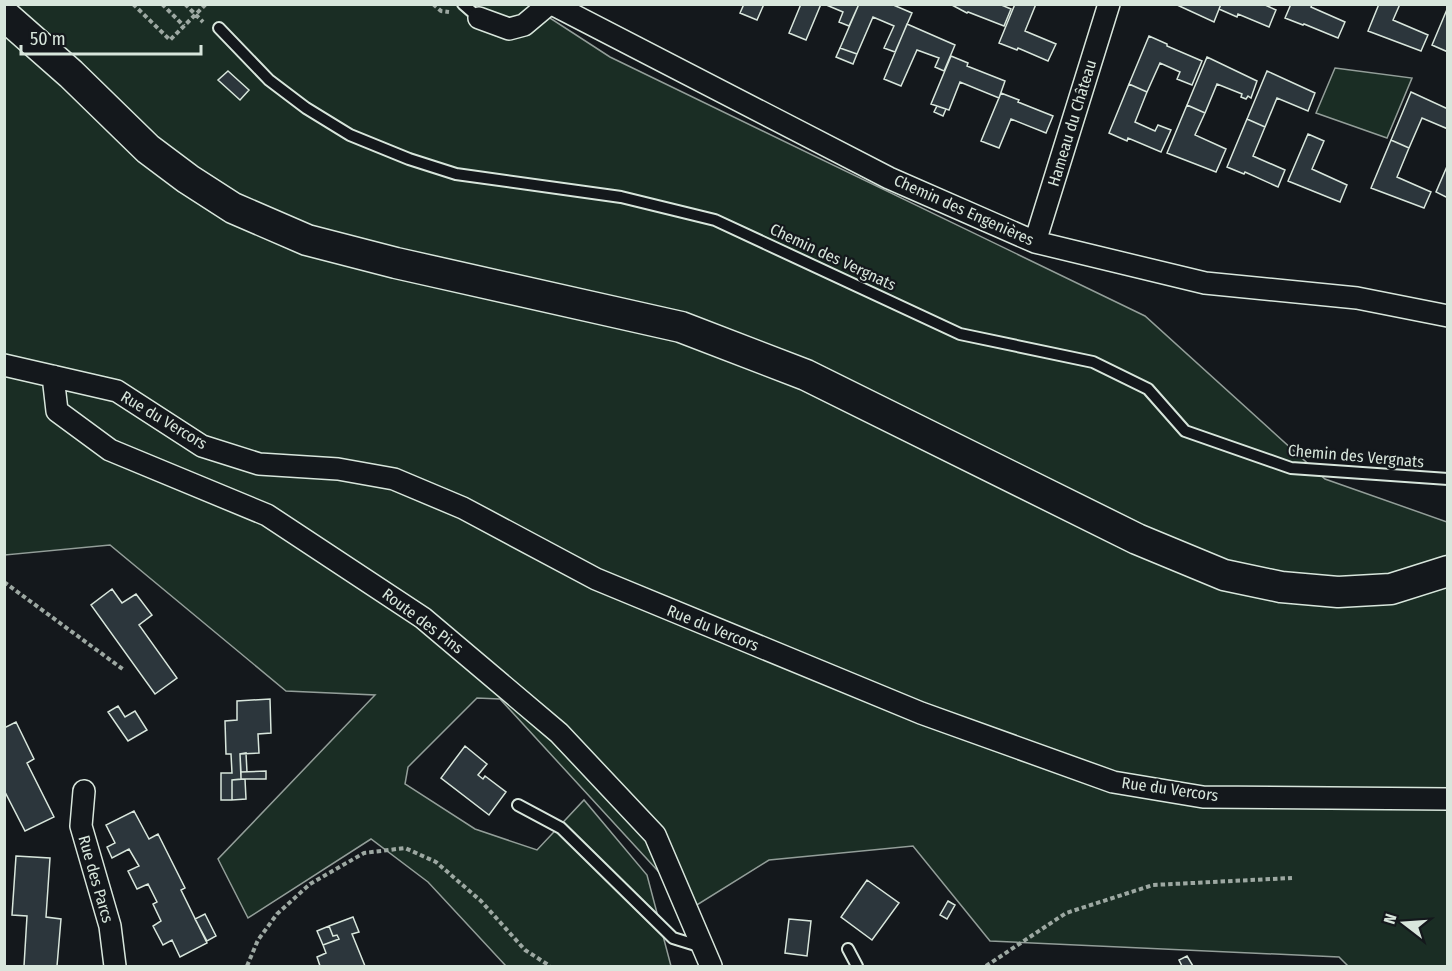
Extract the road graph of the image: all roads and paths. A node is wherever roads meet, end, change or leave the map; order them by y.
1 (133, 4) edge
2 (162, 4) edge
3 (206, 4) edge
4 (550, 4) edge
5 (1109, 4) edge
6 (471, 11) edge
7 (4, 15) edge
8 (184, 26) junction
9 (219, 28) dead end
10 (1035, 242) junction
11 (1448, 316) edge
12 (4, 365) edge
13 (53, 376) junction
14 (1448, 479) edge
15 (1448, 571) edge
16 (4, 582) edge
17 (124, 670) dead end
18 (84, 791) dead end
19 (1448, 799) edge
20 (518, 805) dead end
21 (1292, 878) dead end
22 (702, 947) junction
23 (848, 949) dead end
24 (115, 966) edge
25 (247, 966) edge
26 (550, 966) edge
27 (711, 966) edge
28 (857, 966) edge
29 (986, 966) edge

1 - 8 path
2 - 8 path
3 - 8 path
4 - 6 street, Chemin des Engenières
4 - 10 street, Chemin des Engenières
5 - 10 street, Hameau du Château
7 - 15 main road
9 - 14 lane, Chemin des Vergnats
10 - 11 street, Chemin des Engenières
12 - 13 street, Rue du Vercors
13 - 19 street, Rue du Vercors
13 - 22 street, Route des Pins
16 - 17 path
18 - 24 street, Rue des Parcs
20 - 22 lane
21 - 29 path
22 - 27 street, Route des Pins
23 - 28 lane
25 - 26 path

